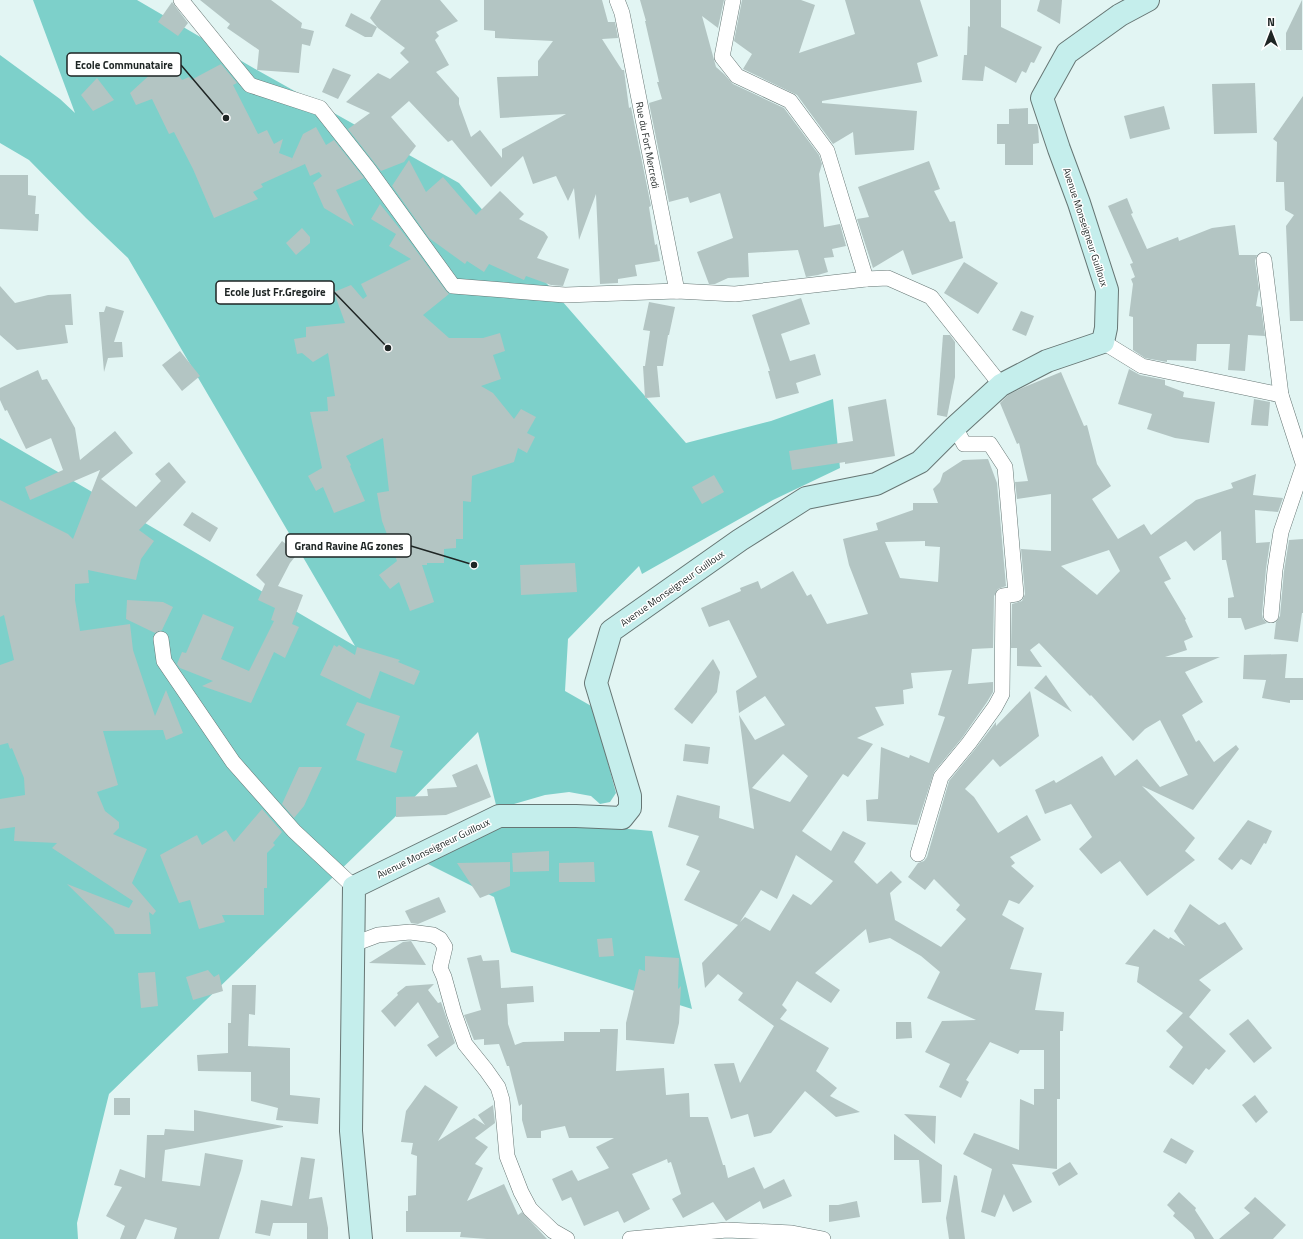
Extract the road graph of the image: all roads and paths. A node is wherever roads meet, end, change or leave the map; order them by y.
1 (181, 0) edge
2 (617, 0) edge
3 (733, 0) edge
4 (1148, 0) edge
5 (1264, 260) dead end
6 (866, 279) junction
7 (677, 291) junction
8 (1103, 342) junction
9 (1001, 385) junction
10 (1281, 395) junction
11 (955, 427) junction
12 (1303, 463) edge
13 (1303, 467) edge
14 (1296, 491) junction
15 (1303, 508) edge
16 (1271, 615) dead end
17 (161, 639) dead end
18 (918, 854) dead end
19 (354, 887) junction
20 (354, 944) junction
21 (361, 1239) edge
22 (567, 1239) edge
23 (630, 1239) edge
24 (823, 1239) edge

1 - 7 street
2 - 7 street, Rue du Fort Mercredi
3 - 6 street
4 - 8 street, Avenue Monseigneur Guilloux
5 - 10 street
6 - 7 street
6 - 9 street
8 - 9 street, Avenue Monseigneur Guilloux
8 - 10 street
9 - 11 street, Avenue Monseigneur Guilloux
10 - 12 street
11 - 18 street
11 - 19 street, Avenue Monseigneur Guilloux
13 - 14 street
14 - 15 street
14 - 16 street
17 - 19 street
19 - 20 street
20 - 21 street
20 - 22 street
23 - 24 street

